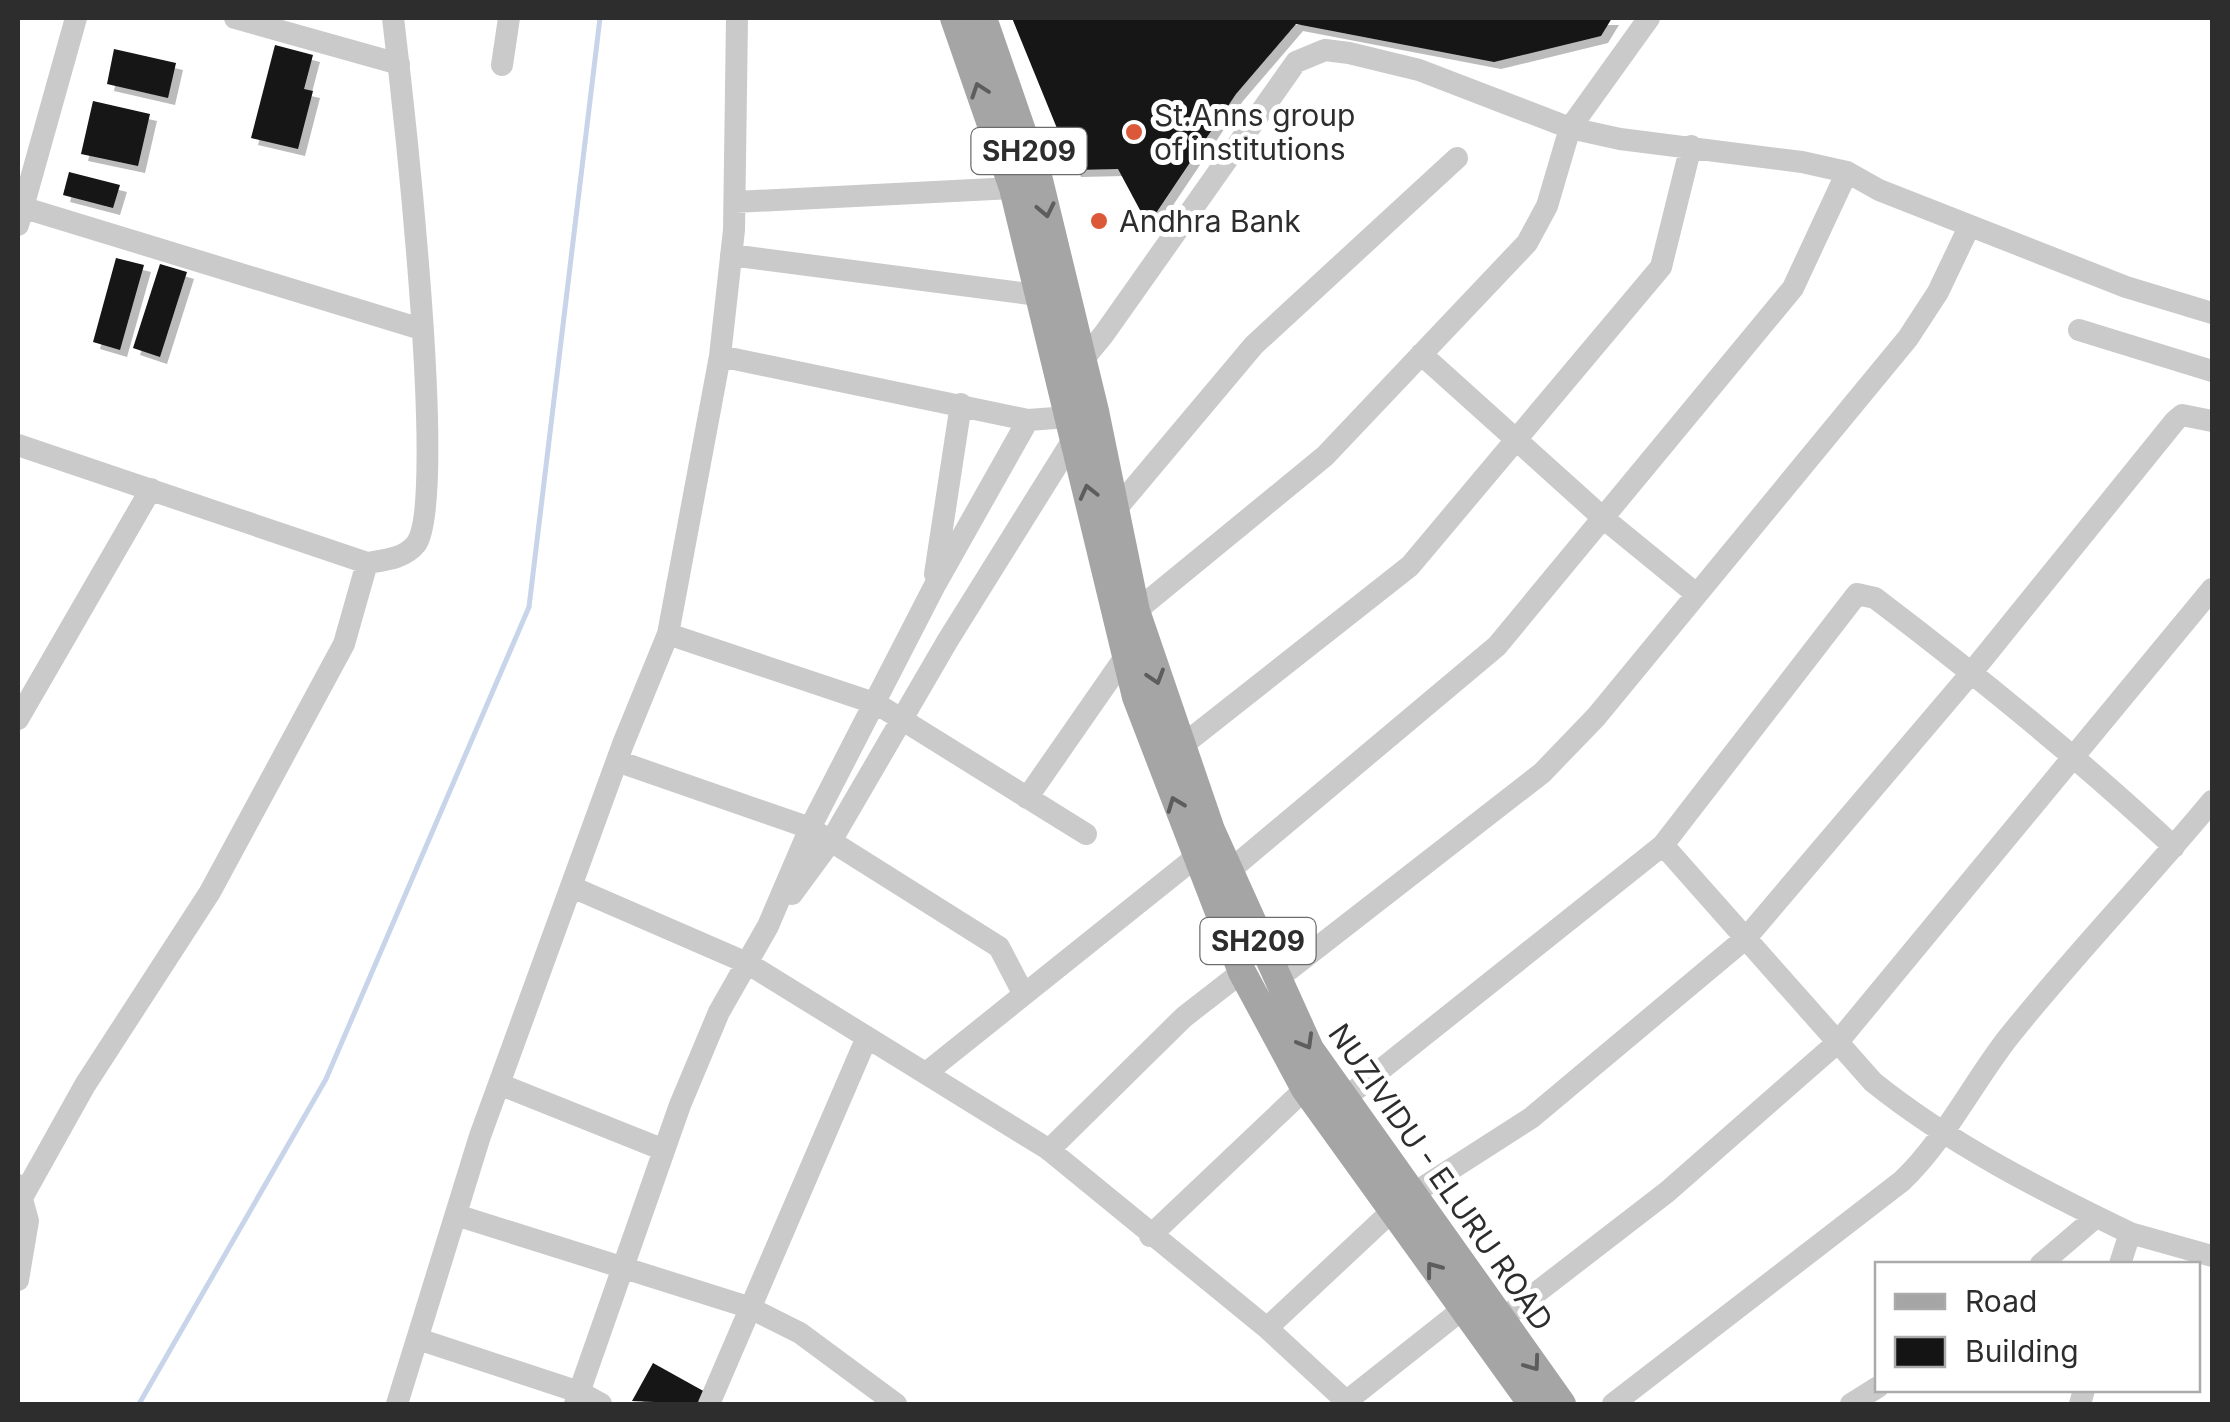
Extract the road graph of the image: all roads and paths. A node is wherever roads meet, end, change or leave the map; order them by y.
1 (76, 18) edge
2 (235, 18) edge
3 (393, 18) edge
4 (509, 18) edge
5 (737, 18) edge
6 (954, 18) edge
7 (983, 18) edge
8 (1649, 18) edge
9 (398, 64) junction
10 (502, 65) dead end
11 (1570, 128) junction
12 (1692, 146) junction
13 (1457, 158) dead end
14 (1848, 172) junction
15 (1014, 188) junction
16 (735, 202) junction
17 (19, 213) edge
18 (1969, 226) junction
19 (731, 255) junction
20 (1038, 295) junction
21 (2212, 313) edge
22 (421, 329) junction
23 (2079, 330) dead end
24 (1420, 354) junction
25 (720, 356) junction
26 (1068, 365) junction
27 (2212, 371) edge
28 (961, 404) junction
29 (1028, 420) junction
30 (2212, 421) edge
31 (1080, 423) junction
32 (1514, 440) junction
33 (18, 445) edge
34 (151, 488) junction
35 (1117, 508) junction
36 (1602, 517) junction
37 (367, 563) junction
38 (2212, 588) edge
39 (932, 590) junction
40 (1695, 592) junction
41 (1136, 610) junction
42 (668, 634) junction
43 (1125, 657) junction
44 (1972, 672) junction
45 (877, 704) junction
46 (902, 718) junction
47 (18, 719) edge
48 (1179, 748) junction
49 (2073, 753) junction
50 (616, 761) junction
51 (1027, 798) junction
52 (2212, 800) edge
53 (810, 828) junction
54 (1086, 834) dead end
55 (831, 842) junction
56 (1662, 845) junction
57 (2174, 847) junction
58 (1196, 857) junction
59 (1229, 871) junction
60 (572, 887) junction
61 (768, 926) junction
62 (1746, 938) junction
63 (747, 963) junction
64 (1242, 972) junction
65 (1277, 980) junction
66 (1023, 993) junction
67 (867, 1037) junction
68 (1837, 1043) junction
69 (926, 1073) junction
70 (499, 1084) junction
71 (1305, 1089) junction
72 (1333, 1108) junction
73 (1942, 1131) junction
74 (664, 1150) junction
75 (1049, 1150) junction
76 (20, 1190) edge
77 (1401, 1203) junction
78 (456, 1215) junction
79 (2096, 1217) junction
80 (2130, 1233) junction
81 (1150, 1236) junction
82 (2212, 1256) edge
83 (2043, 1262) edge
84 (2121, 1262) edge
85 (622, 1266) junction
86 (18, 1280) edge
87 (748, 1306) junction
88 (1463, 1309) junction
89 (1501, 1320) junction
90 (1266, 1328) junction
91 (418, 1339) junction
92 (1875, 1389) edge
93 (577, 1398) edge
94 (1345, 1403) edge
95 (397, 1404) edge
96 (601, 1404) edge
97 (708, 1404) edge
98 (896, 1404) edge
99 (1532, 1404) edge
100 (1562, 1404) edge
101 (1613, 1404) edge
102 (1852, 1404) edge

1 - 17 street
2 - 9 street
3 - 9 street
4 - 10 street
5 - 16 street
15 -> 6 main road
7 -> 26 main road, SH209
8 - 11 street
9 - 22 street
11 - 12 street
11 - 24 street
11 - 26 street
12 - 14 street
12 - 32 street
13 - 35 street
14 - 18 street
14 - 36 street
15 - 16 street
15 - 20 main road
16 - 19 street
17 - 22 street
18 - 21 street
18 - 40 street
19 - 20 street
19 - 25 street
20 - 26 main road
22 - 37 street
23 - 27 street
24 - 32 street
24 - 41 street
25 - 28 street
25 - 42 street
26 - 31 main road
28 - 29 street
28 - 39 street
29 - 31 street
29 - 39 street
30 - 44 street
31 - 35 main road, NUZIVIDU - ELURU ROAD / SH209
43 -> 31 main road, NUZIVIDU - ELURU ROAD / SH209
31 - 46 street
32 - 36 street
32 - 48 street
33 - 34 street
34 - 37 street
34 - 47 street
35 - 41 main road, NUZIVIDU - ELURU ROAD / SH209
36 - 40 street
36 - 59 street
37 - 76 street
38 - 49 street
39 - 45 street
40 - 65 street
41 -> 48 main road, NUZIVIDU - ELURU ROAD / SH209
42 - 45 street
42 - 50 street
43 - 51 street
58 -> 43 main road, NUZIVIDU - ELURU ROAD / SH209
44 - 49 street
44 - 56 street
44 - 62 street
45 - 46 street
45 - 53 street
46 - 51 street
46 - 55 street
48 - 59 main road, NUZIVIDU - ELURU ROAD / SH209
49 - 57 street
49 - 68 street
50 - 53 street
50 - 60 street
51 - 54 street
52 - 57 street
53 - 55 street
53 - 61 street
55 - 61 street
55 - 66 street
56 - 62 street
56 - 72 street
57 - 73 street
58 - 64 main road, NUZIVIDU - ELURU ROAD / SH209
58 - 66 street
59 - 65 main road, NUZIVIDU - ELURU ROAD / SH209
60 - 63 street
60 - 70 street
61 - 63 street
62 - 68 street
62 - 77 street
63 - 67 street
63 - 74 street
64 - 71 main road, NUZIVIDU - ELURU ROAD / SH209
64 - 75 street
65 -> 72 main road, NUZIVIDU - ELURU ROAD / SH209
66 - 69 street
67 - 69 street
67 - 87 street
68 - 73 street
68 - 89 street
69 - 75 street
70 - 74 street
70 - 78 street
71 - 72 main road, NUZIVIDU - ELURU ROAD / SH209
71 - 81 street
72 - 77 main road, NUZIVIDU - ELURU ROAD / SH209
73 - 79 street
73 - 101 street
74 - 85 street
75 - 81 street
76 - 86 street
88 -> 77 main road, NUZIVIDU - ELURU ROAD / SH209
77 - 89 main road, NUZIVIDU - ELURU ROAD / SH209
77 - 90 street
78 - 85 street
78 - 91 street
79 - 80 street
79 - 83 street
80 - 82 street
80 - 84 street
81 - 90 street
85 - 87 street
85 - 93 street
87 - 97 street
87 - 98 street
88 - 94 street
88 - 99 main road, NUZIVIDU - ELURU ROAD / SH209
89 -> 100 main road, NUZIVIDU - ELURU ROAD / SH209
90 - 94 street
91 - 93 street
91 - 95 street
92 - 102 street
93 - 96 street

